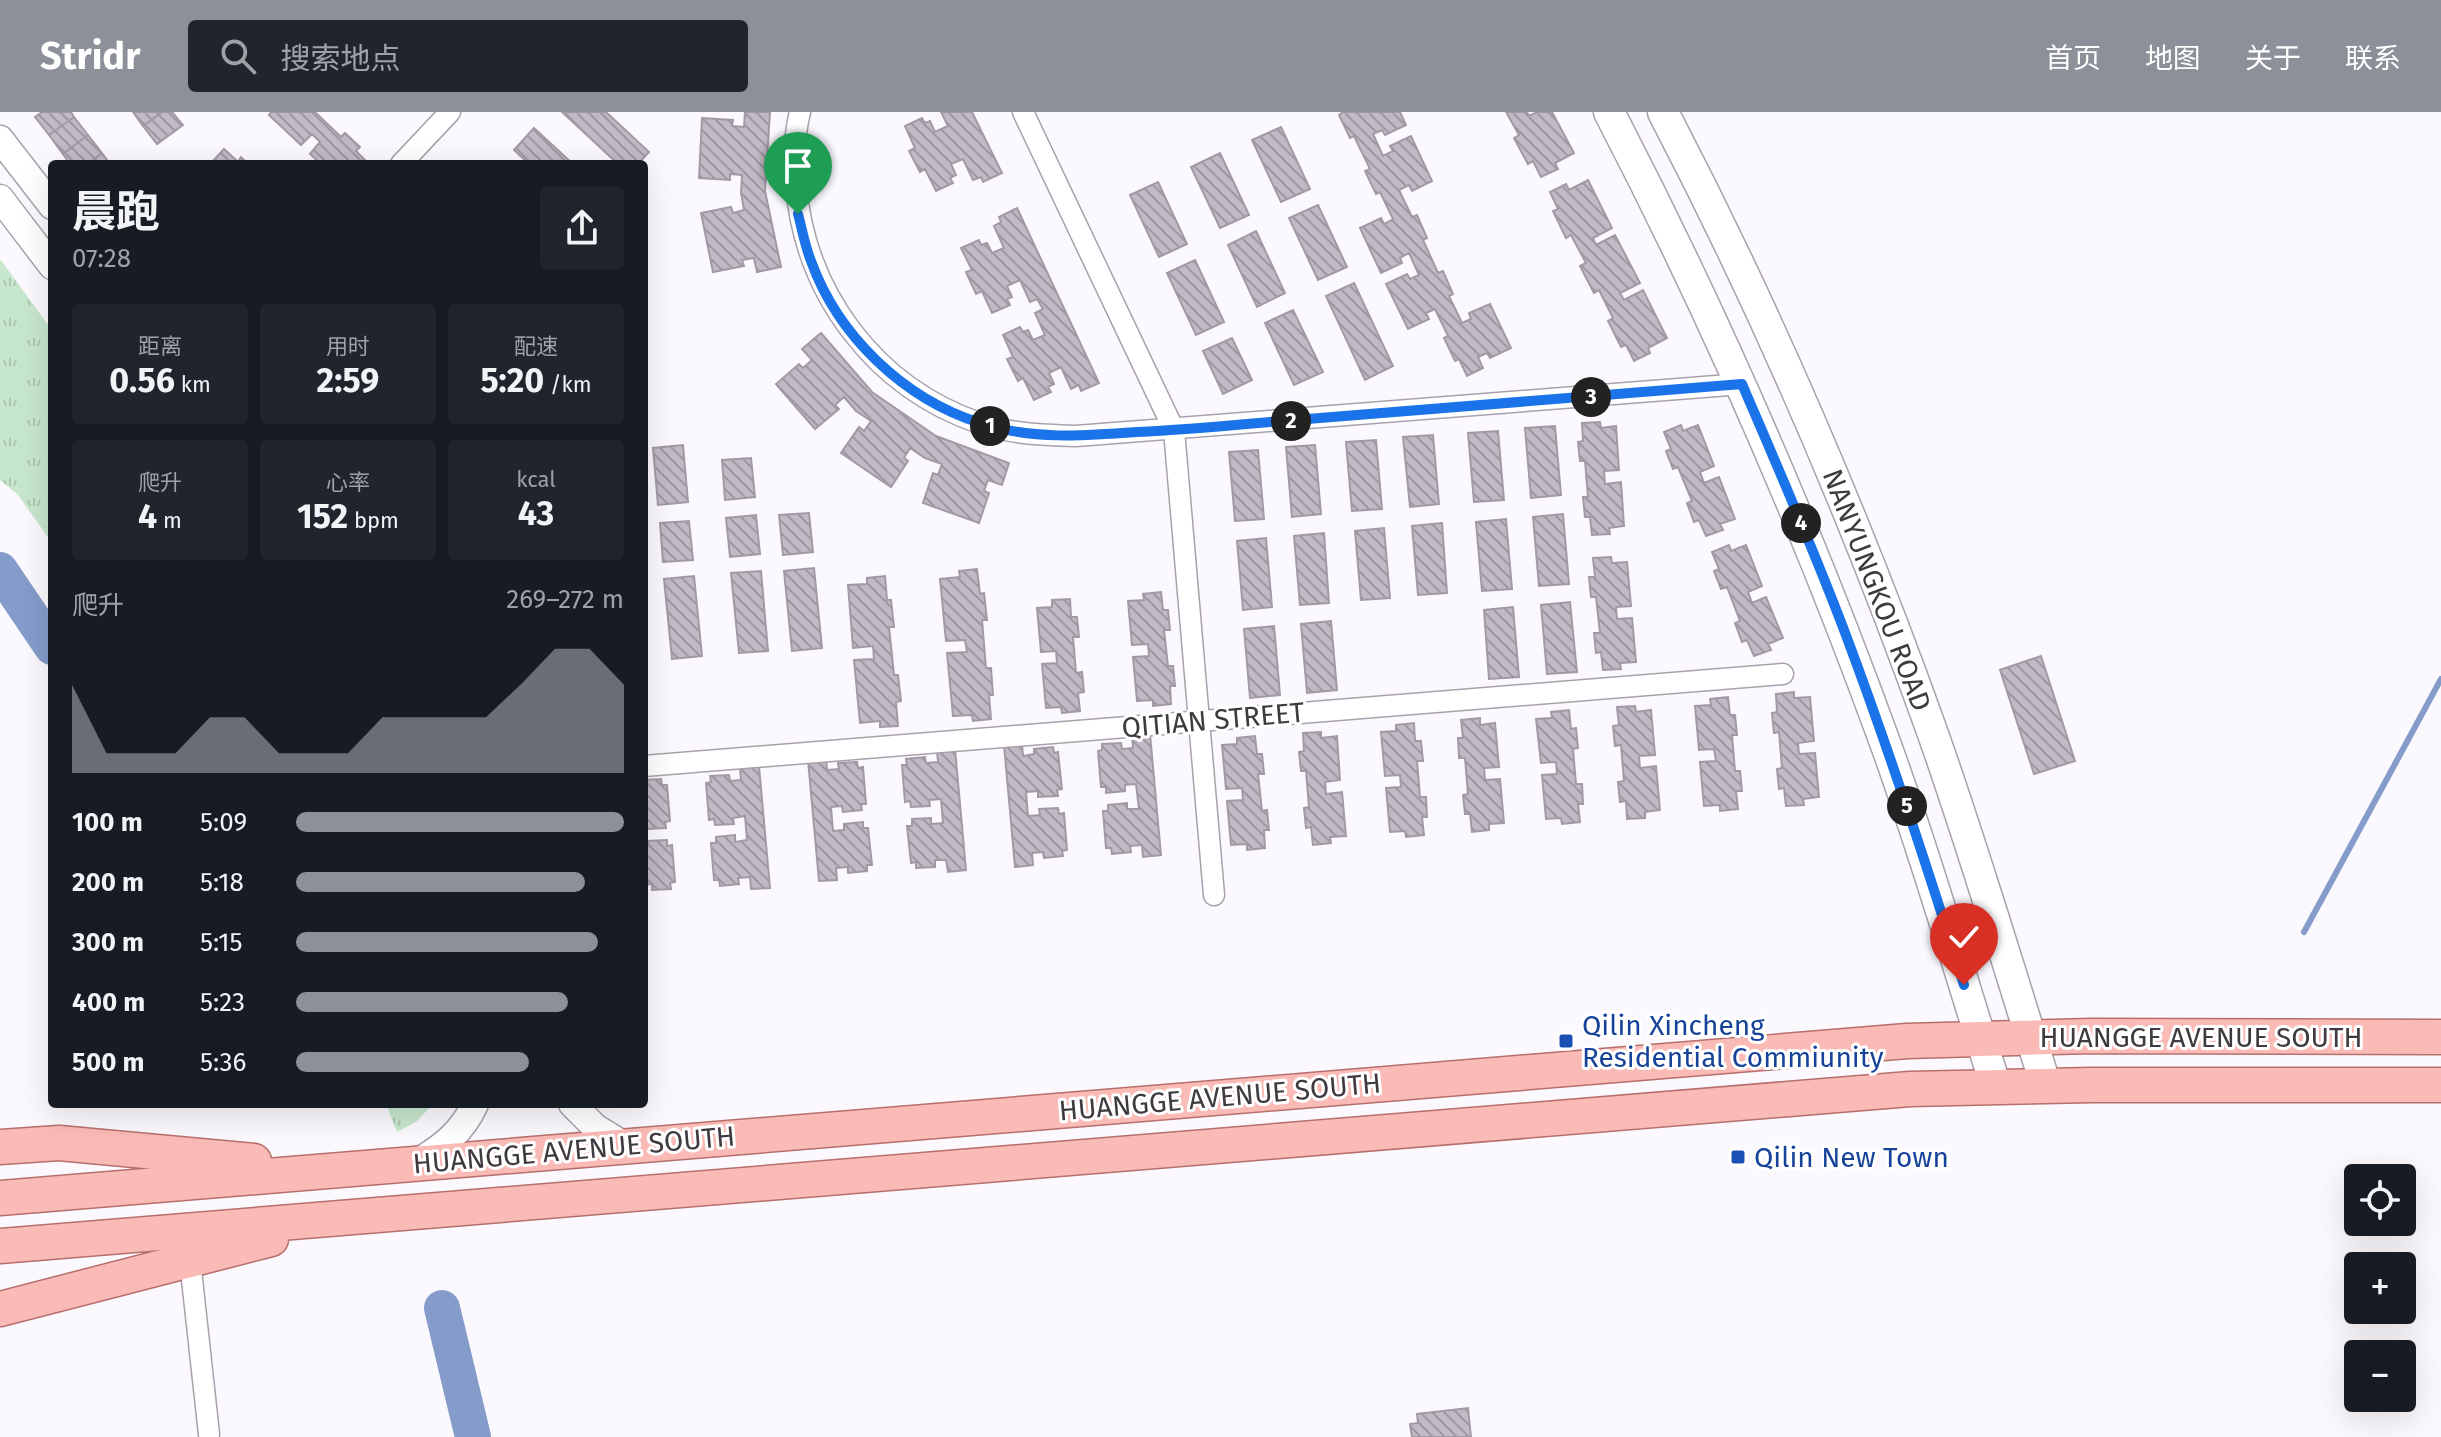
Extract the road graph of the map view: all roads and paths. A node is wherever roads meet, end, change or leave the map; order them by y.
1 (450, 112) edge
2 (800, 112) edge
3 (1023, 112) edge
4 (1609, 112) edge
5 (1663, 112) edge
6 (0, 139) edge
7 (405, 160) edge
8 (0, 198) edge
9 (48, 201) edge
10 (48, 261) edge
11 (1742, 384) junction
12 (1174, 430) junction
13 (1783, 674) dead end
14 (1199, 721) junction
15 (648, 766) edge
16 (1214, 895) dead end
17 (2441, 1037) edge
18 (2031, 1038) junction
19 (1981, 1039) junction
20 (2441, 1085) edge
21 (2046, 1086) junction
22 (1996, 1087) junction
23 (472, 1108) edge
24 (576, 1108) edge
25 (626, 1146) junction
26 (0, 1147) edge
27 (415, 1164) junction
28 (346, 1169) junction
29 (0, 1198) edge
30 (352, 1217) junction
31 (0, 1246) edge
32 (190, 1261) junction
33 (0, 1309) edge
34 (209, 1434) dead end

1 - 7 street
2 - 12 street
3 - 12 street
4 - 11 main road, NANYUNGKOU ROAD
5 - 18 main road, NANYUNGKOU ROAD
6 - 9 street
8 - 10 street
11 - 12 street
11 - 19 main road, NANYUNGKOU ROAD
12 - 14 street
13 - 14 street, QITIAN STREET
14 - 15 street, QITIAN STREET
14 - 16 street
17 - 18 main road, HUANGGE AVENUE SOUTH
18 - 19 main road, HUANGGE AVENUE SOUTH
18 - 21 main road, NANYUNGKOU ROAD
19 - 22 main road, NANYUNGKOU ROAD
19 - 25 main road, HUANGGE AVENUE SOUTH
20 - 21 main road, HUANGGE AVENUE SOUTH
21 - 22 main road, HUANGGE AVENUE SOUTH
22 - 30 main road, HUANGGE AVENUE SOUTH
23 - 27 street
24 - 25 street
25 - 27 main road, HUANGGE AVENUE SOUTH
26 - 28 main road
27 - 28 main road, HUANGGE AVENUE SOUTH
28 - 29 main road, HUANGGE AVENUE SOUTH
30 - 31 main road, HUANGGE AVENUE SOUTH
30 - 32 main road
32 - 33 main road
32 - 34 street

